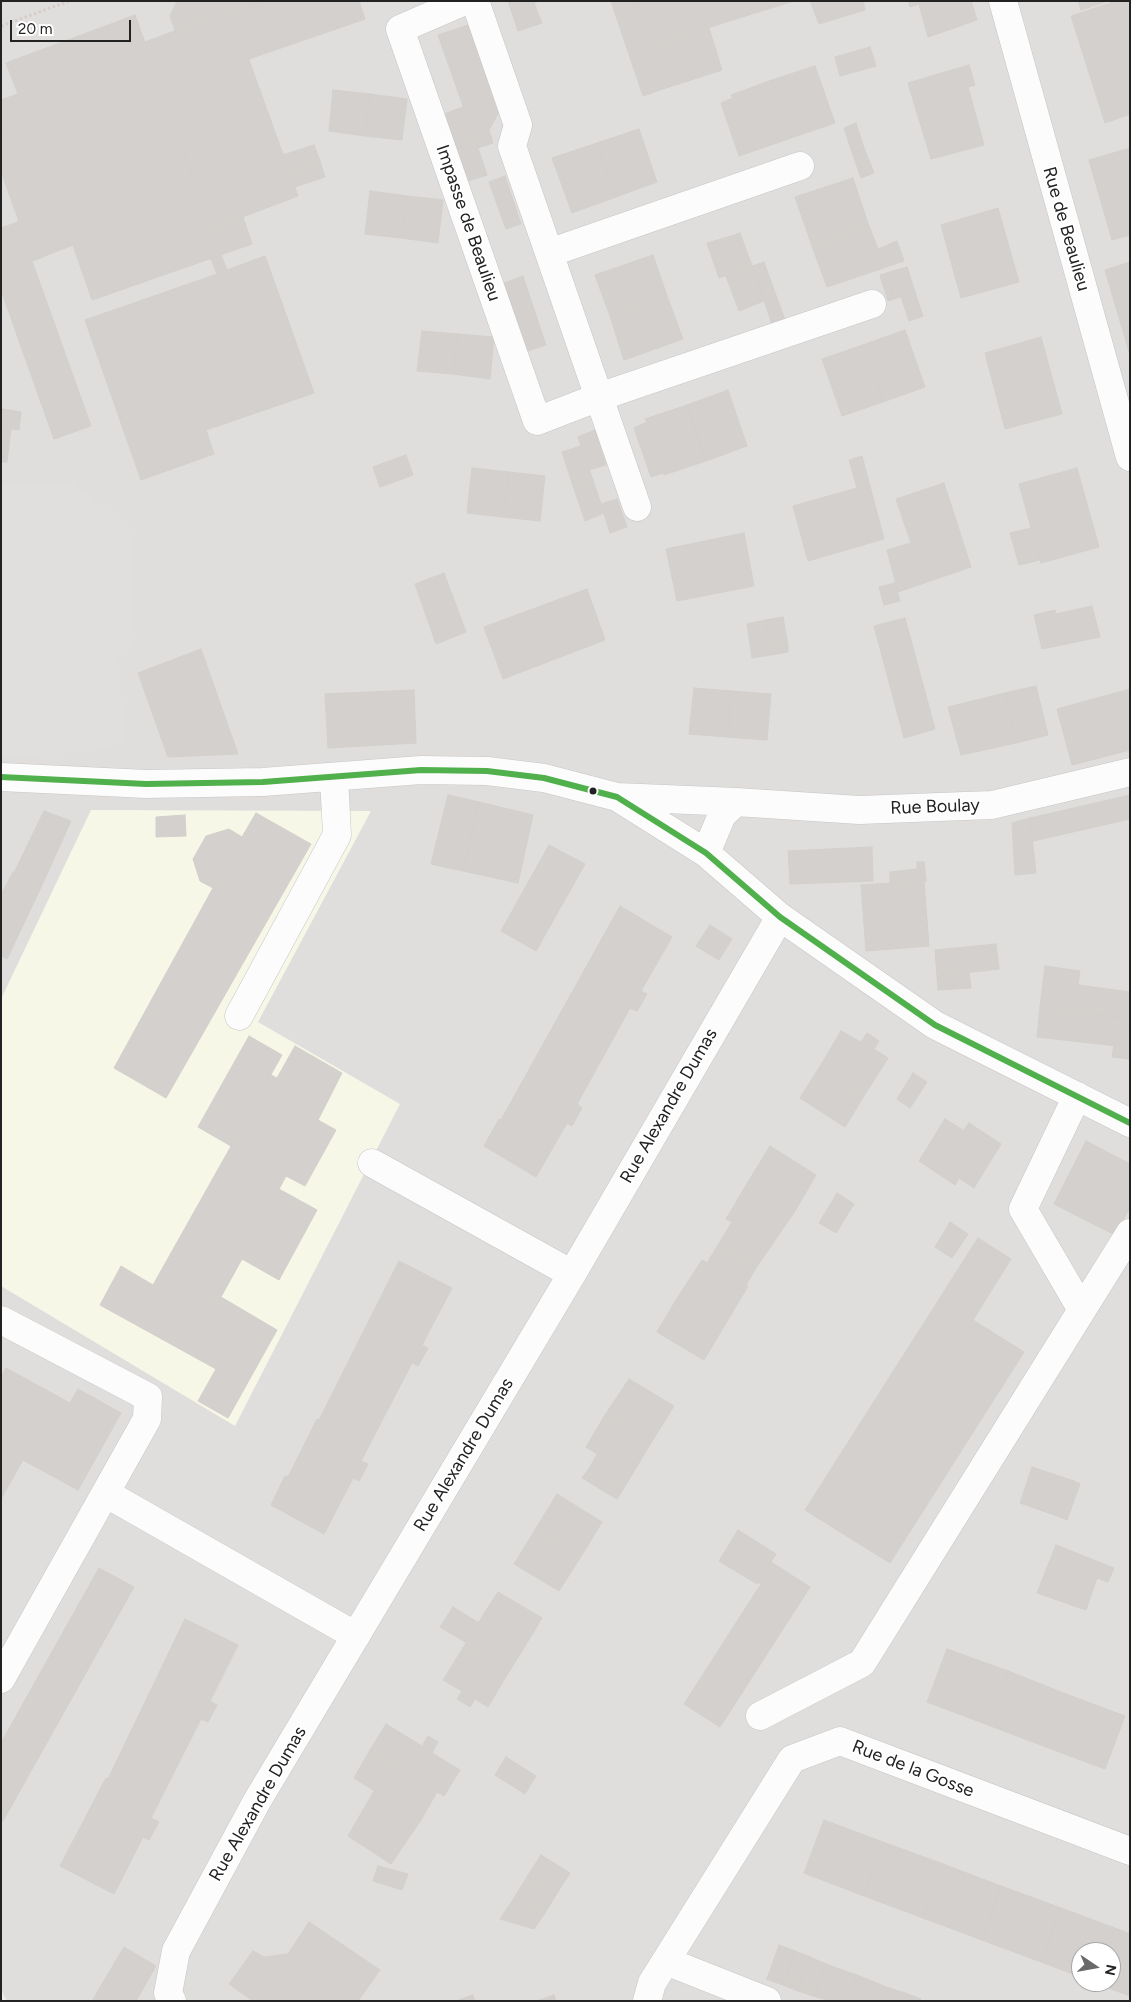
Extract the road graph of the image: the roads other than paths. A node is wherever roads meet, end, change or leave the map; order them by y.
1 (465, 1) edge
2 (475, 1) edge
3 (1003, 1) edge
4 (800, 166) dead end
5 (549, 253) junction
6 (872, 304) dead end
7 (599, 396) junction
8 (1130, 457) edge
9 (637, 507) dead end
10 (1130, 772) edge
11 (1, 777) edge
12 (334, 777) junction
13 (616, 797) junction
14 (736, 802) junction
15 (706, 853) junction
16 (780, 917) junction
17 (239, 1016) dead end
18 (1077, 1096) junction
19 (1130, 1123) edge
20 (372, 1163) dead end
21 (1130, 1233) edge
22 (572, 1274) junction
23 (1082, 1310) junction
24 (1, 1320) edge
25 (108, 1494) junction
26 (356, 1636) junction
27 (1, 1679) edge
28 (760, 1716) dead end
29 (1130, 1851) edge
30 (666, 1961) junction
31 (167, 1998) edge
32 (647, 2001) edge
33 (767, 2001) edge

1 - 7 street, Impasse de Beaulieu
2 - 5 street
3 - 8 street, Rue de Beaulieu
4 - 5 street
5 - 7 street
6 - 7 street, Impasse de Beaulieu
7 - 9 street
10 - 14 street, Rue Boulay
11 - 12 street, Rue Boulay
12 - 13 street, Rue Boulay
12 - 17 street
13 - 14 street, Rue Boulay
13 - 15 street
14 - 15 street
15 - 16 street
16 - 18 street
16 - 22 street, Rue Alexandre Dumas
18 - 19 street
18 - 23 street
20 - 22 street
21 - 23 street
22 - 26 street, Rue Alexandre Dumas
23 - 28 street
24 - 25 street
25 - 26 street
25 - 27 street
26 - 31 street, Rue Alexandre Dumas
29 - 30 street, Rue de la Gosse
30 - 32 street, Rue de la Gosse
30 - 33 street

